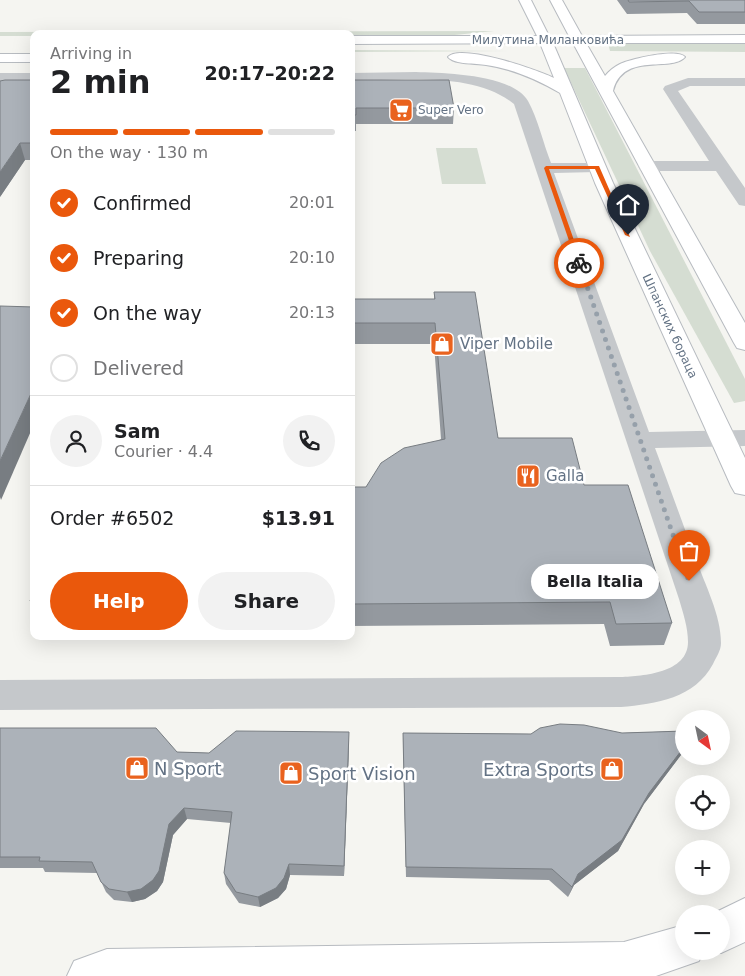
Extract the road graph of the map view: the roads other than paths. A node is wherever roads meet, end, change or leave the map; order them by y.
1 (525, 0) edge
2 (556, 0) edge
3 (532, 12) junction
4 (562, 12) junction
5 (581, 21) dead end
6 (594, 26) dead end
7 (679, 39) junction
8 (745, 39) edge
9 (355, 40) edge
10 (442, 40) junction
11 (544, 40) junction
12 (578, 40) junction
13 (595, 57) junction
14 (619, 57) dead end
15 (0, 58) edge
16 (30, 58) edge
17 (542, 58) junction
18 (0, 77) edge
19 (30, 77) edge
20 (355, 77) edge
21 (745, 82) edge
22 (566, 91) junction
23 (606, 92) junction
24 (646, 166) junction
25 (720, 166) junction
26 (597, 167) junction
27 (546, 168) junction
28 (745, 201) edge
29 (745, 343) edge
30 (734, 438) edge
31 (640, 440) junction
32 (745, 486) edge
33 (0, 695) edge
34 (745, 920) edge
35 (730, 928) edge
36 (675, 949) edge
37 (89, 976) edge

1 - 3 street, Шпанских бораца
2 - 4 street
3 - 10 street
3 - 11 street, Шпанских бораца
4 - 5 street
4 - 12 street
6 - 7 street
7 - 8 street, Милутина Миланковића
7 - 12 street, Милутина Миланковића
9 - 10 street, Милутина Миланковића
10 - 11 street, Милутина Миланковића
11 - 12 street, Милутина Миланковића
11 - 17 street, Шпанских бораца
12 - 13 street
13 - 17 street, Милутина Миланковића
13 - 23 street
14 - 23 street, Милутина Миланковића
15 - 16 street
17 - 22 street, Шпанских бораца
17 - 22 street, Милутина Миланковића
18 - 19 street
20 - 27 street
21 - 25 street
22 - 26 street, Шпанских бораца
23 - 24 street
24 - 25 street
24 - 29 street
25 - 28 street
26 - 27 street
26 - 30 street, Шпанских бораца
27 - 31 street
30 - 31 street
30 - 32 street, Шпанских бораца
31 - 33 street
34 - 35 street
36 - 37 street

